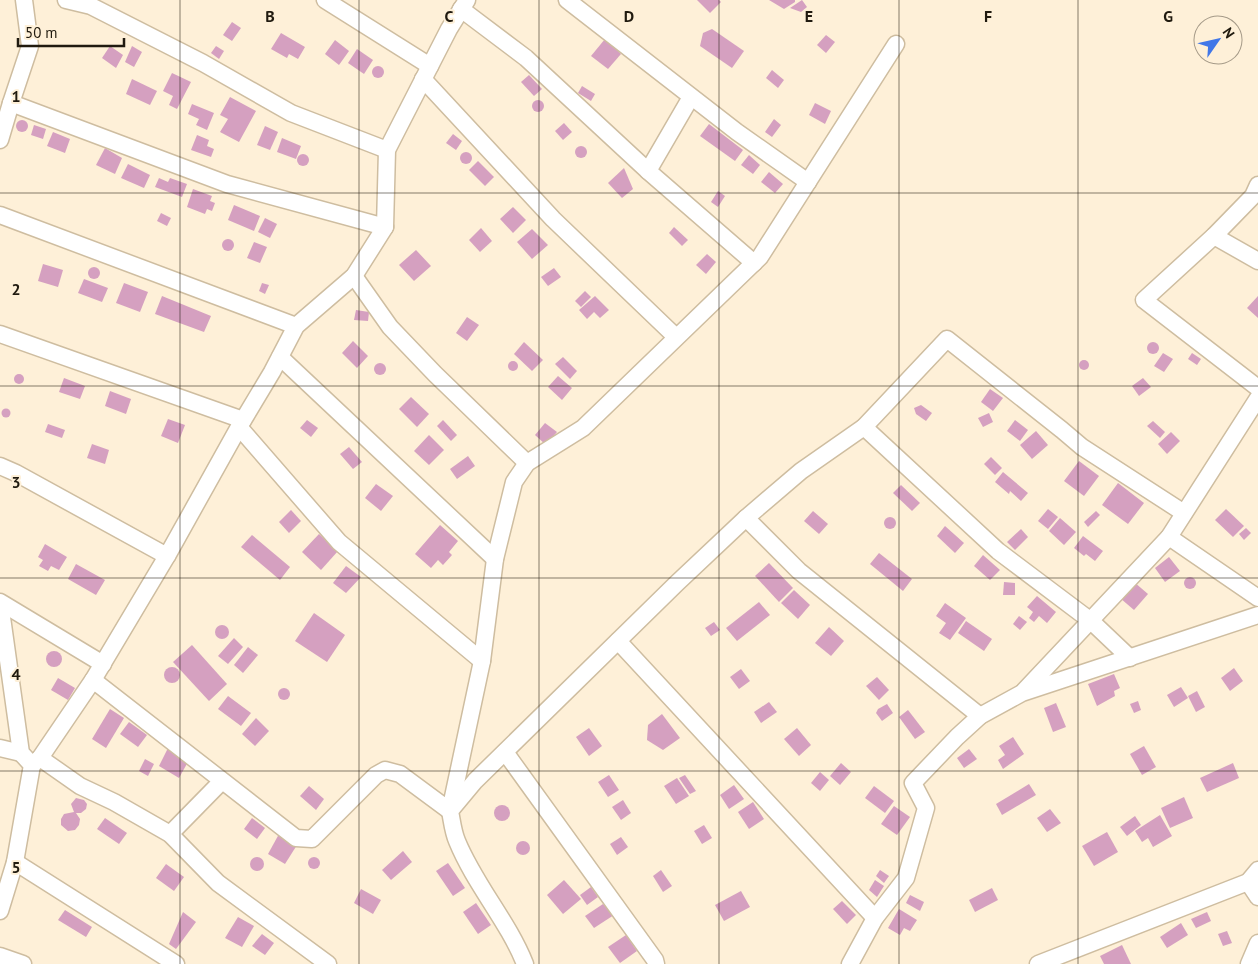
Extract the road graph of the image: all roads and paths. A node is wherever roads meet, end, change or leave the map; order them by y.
1 (24, 0) edge
2 (66, 0) edge
3 (325, 0) edge
4 (567, 0) edge
5 (464, 4) edge
6 (896, 44) dead end
7 (426, 73) junction
8 (691, 97) junction
9 (10, 103) junction
10 (0, 140) edge
11 (387, 150) junction
12 (648, 171) junction
13 (808, 182) junction
14 (1258, 185) edge
15 (0, 215) edge
16 (385, 227) junction
17 (1214, 236) junction
18 (1258, 261) edge
19 (754, 264) junction
20 (354, 276) junction
21 (296, 326) junction
22 (0, 334) edge
23 (676, 337) junction
24 (280, 357) junction
25 (1258, 388) edge
26 (1258, 398) edge
27 (241, 423) junction
28 (864, 428) junction
29 (527, 462) junction
30 (0, 466) edge
31 (1184, 513) junction
32 (746, 518) junction
33 (1170, 537) junction
34 (167, 556) junction
35 (495, 559) junction
36 (1258, 598) edge
37 (0, 602) edge
38 (1258, 615) edge
39 (1091, 621) junction
40 (618, 641) junction
41 (1130, 658) junction
42 (482, 661) junction
43 (103, 664) junction
44 (93, 680) junction
45 (1022, 693) junction
46 (980, 716) junction
47 (0, 748) edge
48 (505, 752) junction
49 (31, 758) junction
50 (222, 781) junction
51 (450, 811) junction
52 (170, 834) junction
53 (15, 862) junction
54 (1253, 876) edge
55 (1258, 896) edge
56 (0, 911) edge
57 (876, 918) junction
58 (1258, 943) edge
59 (0, 956) edge
60 (23, 964) edge
61 (176, 964) edge
62 (328, 964) edge
63 (525, 964) edge
64 (656, 964) edge
65 (850, 964) edge
66 (1038, 964) edge
67 (1249, 964) edge

1 - 9 street
2 - 11 street
3 - 7 street
4 - 8 street
5 - 7 street
5 - 12 street
6 - 13 street
7 - 11 street
7 - 23 street
8 - 12 street
8 - 13 street
9 - 10 street
9 - 16 street
11 - 16 street
12 - 19 street
13 - 19 street
14 - 17 street
15 - 21 street
16 - 20 street
17 - 18 street
17 - 25 street
19 - 23 street
20 - 21 street
20 - 29 street
21 - 24 street
22 - 27 street
23 - 29 street
24 - 27 street
24 - 35 street
26 - 31 street
27 - 34 street
27 - 42 street
28 - 31 street
28 - 32 street
28 - 39 street
29 - 35 street
30 - 34 street
31 - 33 street
32 - 40 street
32 - 46 street
33 - 36 street
33 - 39 street
34 - 43 street
35 - 42 street
37 - 43 street
37 - 49 street
38 - 41 street
39 - 41 street
39 - 45 street
40 - 48 street
40 - 57 street
41 - 45 street
42 - 51 street
43 - 44 street
44 - 49 street
44 - 50 street
45 - 46 street
46 - 57 street
47 - 49 street
48 - 51 street
48 - 64 street
49 - 52 street
49 - 53 street
50 - 51 street
50 - 52 street
51 - 63 street
52 - 62 street
53 - 56 street
53 - 61 street
54 - 55 street
54 - 66 street
57 - 65 street
58 - 67 street
59 - 60 street

